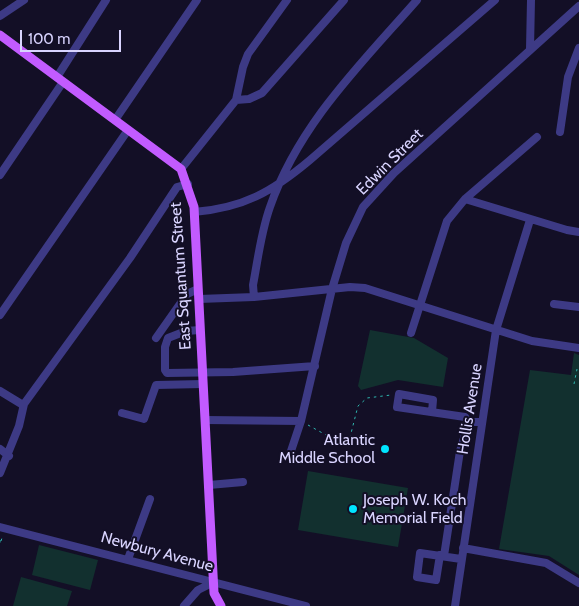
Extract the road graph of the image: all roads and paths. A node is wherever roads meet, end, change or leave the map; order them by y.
1 (24, 0) edge
2 (106, 0) edge
3 (197, 0) edge
4 (287, 0) edge
5 (344, 0) edge
6 (417, 0) edge
7 (495, 0) edge
8 (532, 0) edge
9 (579, 6) edge
10 (0, 16) edge
11 (0, 34) edge
12 (579, 48) edge
13 (530, 49) junction
14 (576, 66) edge
15 (60, 80) junction
16 (236, 100) junction
17 (115, 120) junction
18 (128, 130) junction
19 (560, 132) dead end
20 (537, 138) dead end
21 (181, 169) junction
22 (0, 175) edge
23 (279, 183) junction
24 (188, 184) junction
25 (465, 199) junction
26 (194, 212) junction
27 (530, 220) junction
28 (579, 232) edge
29 (198, 289) junction
30 (332, 289) junction
31 (254, 297) junction
32 (199, 300) junction
33 (554, 304) dead end
34 (420, 305) junction
35 (579, 307) edge
36 (0, 315) edge
37 (200, 330) junction
38 (496, 330) junction
39 (411, 333) dead end
40 (156, 338) dead end
41 (579, 348) edge
42 (315, 366) junction
43 (576, 369) dead end
44 (203, 372) junction
45 (203, 384) junction
46 (574, 384) dead end
47 (0, 391) edge
48 (399, 394) junction
49 (24, 405) junction
50 (432, 412) junction
51 (122, 413) dead end
52 (205, 420) junction
53 (301, 421) junction
54 (469, 422) junction
55 (482, 422) junction
56 (0, 449) edge
57 (291, 451) dead end
58 (9, 456) junction
59 (0, 474) edge
60 (243, 482) dead end
61 (209, 485) junction
62 (150, 499) dead end
63 (2, 530) edge
64 (0, 541) edge
65 (0, 546) edge
66 (463, 548) junction
67 (128, 559) junction
68 (462, 559) junction
69 (214, 582) junction
70 (579, 583) edge
71 (184, 606) edge
72 (221, 606) edge
73 (306, 606) edge
74 (455, 606) edge

1 - 10 street
2 - 15 street
3 - 17 street
4 - 16 street
5 - 16 street
6 - 23 street
7 - 23 street
8 - 13 street
9 - 13 street, Edwin Street
11 - 15 main road, East Squantum Street
12 - 14 street
13 - 30 street, Edwin Street
14 - 19 street
15 - 17 main road, East Squantum Street
15 - 22 street
16 - 21 street
17 - 18 main road, East Squantum Street
18 - 21 main road, East Squantum Street
18 - 36 street
20 - 25 street
21 - 24 main road, East Squantum Street
23 - 26 street
23 - 31 street
24 - 26 main road, East Squantum Street
24 - 49 street
25 - 27 street
25 - 34 street
26 - 29 main road, East Squantum Street
27 - 28 street
27 - 38 street, Hollis Avenue
29 - 32 main road, East Squantum Street
29 - 40 street
30 - 31 street
30 - 34 street
30 - 42 street, Edwin Street
31 - 32 street
32 - 37 main road, East Squantum Street
33 - 35 street
34 - 38 street
34 - 39 street
37 - 44 main road, East Squantum Street
37 - 44 street
38 - 41 street
38 - 55 street, Hollis Avenue
42 - 44 street
42 - 53 street, Edwin Street
43 - 46 path
44 - 45 main road, East Squantum Street
45 - 51 street
45 - 52 main road, East Squantum Street
47 - 49 street
48 - 50 street
48 - 50 street
48 - 53 path
49 - 58 street
50 - 54 street
52 - 53 street
52 - 61 main road, East Squantum Street
53 - 57 street, Edwin Street
54 - 55 street
54 - 68 street
55 - 66 street, Hollis Avenue
56 - 58 street
58 - 59 street
60 - 61 street
61 - 69 main road, East Squantum Street
62 - 67 street
63 - 64 path
63 - 67 street, Newbury Avenue
64 - 65 path
66 - 68 street, Hollis Avenue
66 - 70 street
67 - 69 street, Newbury Avenue
68 - 74 street, Hollis Avenue
69 - 71 street
69 - 72 main road, East Squantum Street
69 - 73 street, Newbury Avenue

